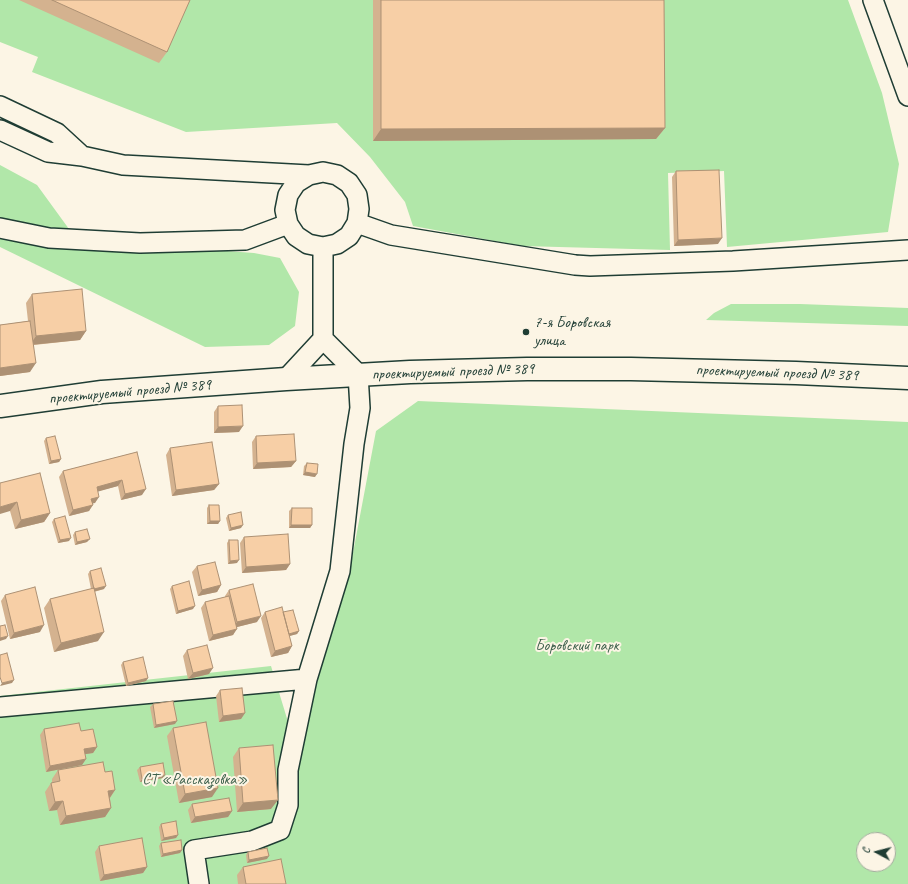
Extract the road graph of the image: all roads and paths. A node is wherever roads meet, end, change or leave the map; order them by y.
1 (873, 0) edge
2 (903, 65) edge
3 (908, 96) edge
4 (0, 106) edge
5 (0, 130) edge
6 (82, 156) junction
7 (309, 175) junction
8 (357, 223) junction
9 (288, 224) junction
10 (0, 228) edge
11 (322, 247) junction
12 (908, 250) edge
13 (323, 339) junction
14 (358, 374) junction
15 (908, 378) edge
16 (286, 379) junction
17 (0, 406) edge
18 (306, 680) junction
19 (0, 707) edge
20 (199, 884) edge

1 - 2 street
2 - 3 street
4 - 6 street
5 - 6 street
6 - 7 street
7 - 8 street
7 - 9 street
8 - 11 street
8 - 12 street
9 - 10 street
9 - 11 street
11 - 13 street
13 - 14 street
13 - 16 street
14 - 15 main road, проектируемый проезд № 389
14 - 16 main road, проектируемый проезд № 389
14 - 18 street
16 - 17 main road, проектируемый проезд № 389
18 - 19 street
18 - 20 street

